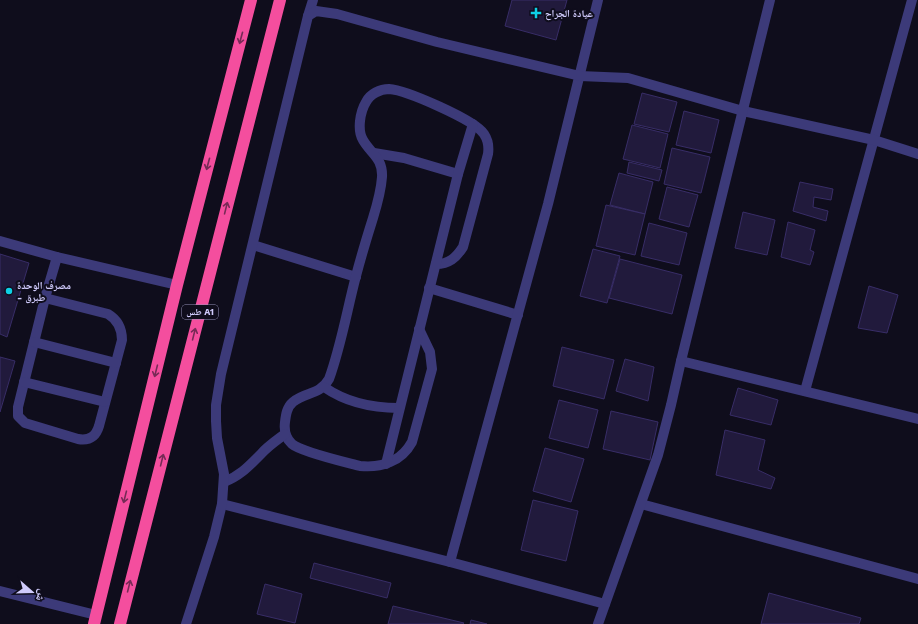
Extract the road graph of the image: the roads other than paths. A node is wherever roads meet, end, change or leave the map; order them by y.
1 (251, 0) edge
2 (280, 0) edge
3 (313, 0) edge
4 (598, 0) edge
5 (770, 0) edge
6 (912, 0) edge
7 (308, 16) junction
8 (580, 76) junction
9 (743, 112) junction
10 (473, 124) junction
11 (874, 140) junction
12 (374, 153) junction
13 (918, 154) edge
14 (458, 174) junction
15 (0, 241) edge
16 (253, 246) junction
17 (57, 257) junction
18 (436, 264) junction
19 (356, 277) junction
20 (177, 285) junction
21 (429, 288) junction
22 (45, 298) junction
23 (518, 316) junction
24 (419, 329) junction
25 (34, 342) junction
26 (681, 361) junction
27 (116, 363) junction
28 (24, 382) junction
29 (324, 387) junction
30 (805, 391) junction
31 (105, 402) junction
32 (399, 408) junction
33 (918, 419) edge
34 (285, 434) junction
35 (386, 464) junction
36 (224, 482) junction
37 (222, 504) junction
38 (641, 504) junction
39 (450, 562) junction
40 (918, 579) edge
41 (0, 591) edge
42 (604, 604) junction
43 (95, 619) edge
44 (120, 624) edge
45 (186, 624) edge
46 (598, 624) edge

1 -> 20 highway, طس A1
44 -> 2 highway, طس A1
3 - 7 street
4 - 8 street
5 - 9 street
6 - 11 street
7 - 8 street
7 - 16 street
8 - 9 street
8 - 23 street
9 - 11 street
9 - 26 street
10 - 12 street
10 - 14 street
10 - 18 street
11 - 13 street
11 - 30 street
12 - 14 street
12 - 19 street
14 - 18 street
15 - 17 street
16 - 19 street
16 - 36 street
17 - 20 street
17 - 22 street
18 - 21 street
19 - 29 street
20 -> 43 highway, طس A1
21 - 23 street
21 - 24 street
22 - 25 street
22 - 27 street
23 - 39 street
24 - 32 street
24 - 35 street
25 - 27 street
25 - 28 street
26 - 30 street
26 - 38 street
27 - 31 street
28 - 31 street
28 - 31 street
29 - 32 street
29 - 34 street
30 - 33 street
32 - 35 street
34 - 35 street
34 - 36 street
36 - 37 street
37 - 39 street
37 - 45 street
38 - 40 street
38 - 42 street
39 - 42 street
41 - 43 street
42 - 46 street

